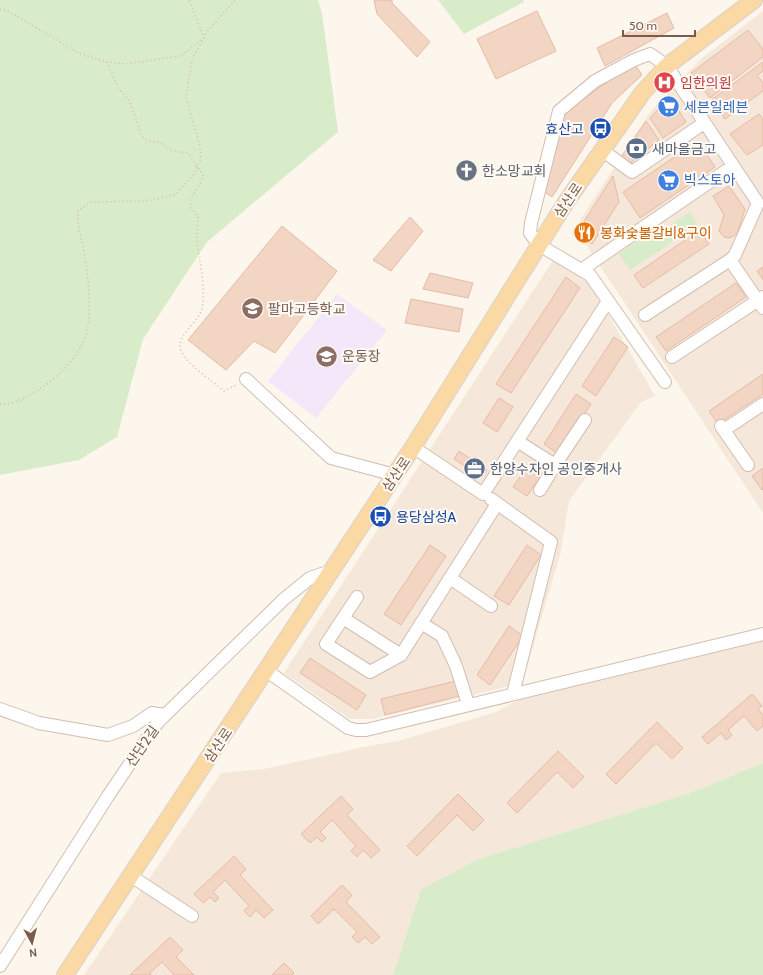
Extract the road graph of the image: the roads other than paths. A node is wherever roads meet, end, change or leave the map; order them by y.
1 (752, 1) edge
2 (667, 66) junction
3 (704, 123) junction
4 (602, 150) junction
5 (734, 166) junction
6 (761, 202) edge
7 (539, 245) junction
8 (730, 260) junction
9 (581, 270) junction
10 (608, 301) junction
11 (761, 302) edge
12 (645, 315) dead end
13 (672, 357) dead end
14 (246, 379) road end
15 (665, 382) dead end
16 (763, 404) edge
17 (585, 420) dead end
18 (517, 441) junction
19 (413, 448) junction
20 (555, 465) junction
21 (748, 465) dead end
22 (395, 475) junction
23 (540, 490) dead end
24 (483, 494) junction
25 (497, 504) junction
26 (333, 570) junction
27 (450, 578) junction
28 (357, 597) dead end
29 (491, 606) dead end
30 (343, 618) junction
31 (421, 623) junction
32 (763, 634) edge
33 (401, 655) junction
34 (267, 670) junction
35 (513, 694) junction
36 (468, 704) junction
37 (0, 709) edge
38 (165, 715) junction
39 (131, 876) junction
40 (192, 916) dead end
41 (0, 966) edge
42 (65, 975) edge

1 - 2 main road, 삼산로
2 - 3 street
2 - 4 main road, 삼산로
2 - 7 street
3 - 4 street
3 - 5 street
4 - 7 main road, 삼산로
5 - 6 street
5 - 9 street
6 - 8 street
7 - 9 street
7 - 19 main road, 삼산로
8 - 11 street
8 - 12 street
9 - 10 street
10 - 15 street
10 - 18 street
11 - 13 street
14 - 22 street
16 - 21 street
17 - 20 street
18 - 20 street
18 - 24 street
19 - 22 main road, 삼산로
19 - 24 street
20 - 23 street
22 - 26 main road, 삼산로
24 - 25 street
25 - 27 street
25 - 35 street
26 - 34 main road, 삼산로
26 - 38 street, 산단2길
27 - 29 street
27 - 31 street
28 - 30 street
30 - 33 street
30 - 33 street
31 - 33 street
31 - 36 street
32 - 35 street
34 - 36 street
34 - 39 main road, 삼산로
35 - 36 street
37 - 38 street
38 - 41 street, 산단2길
39 - 40 street
39 - 42 main road, 삼산로

